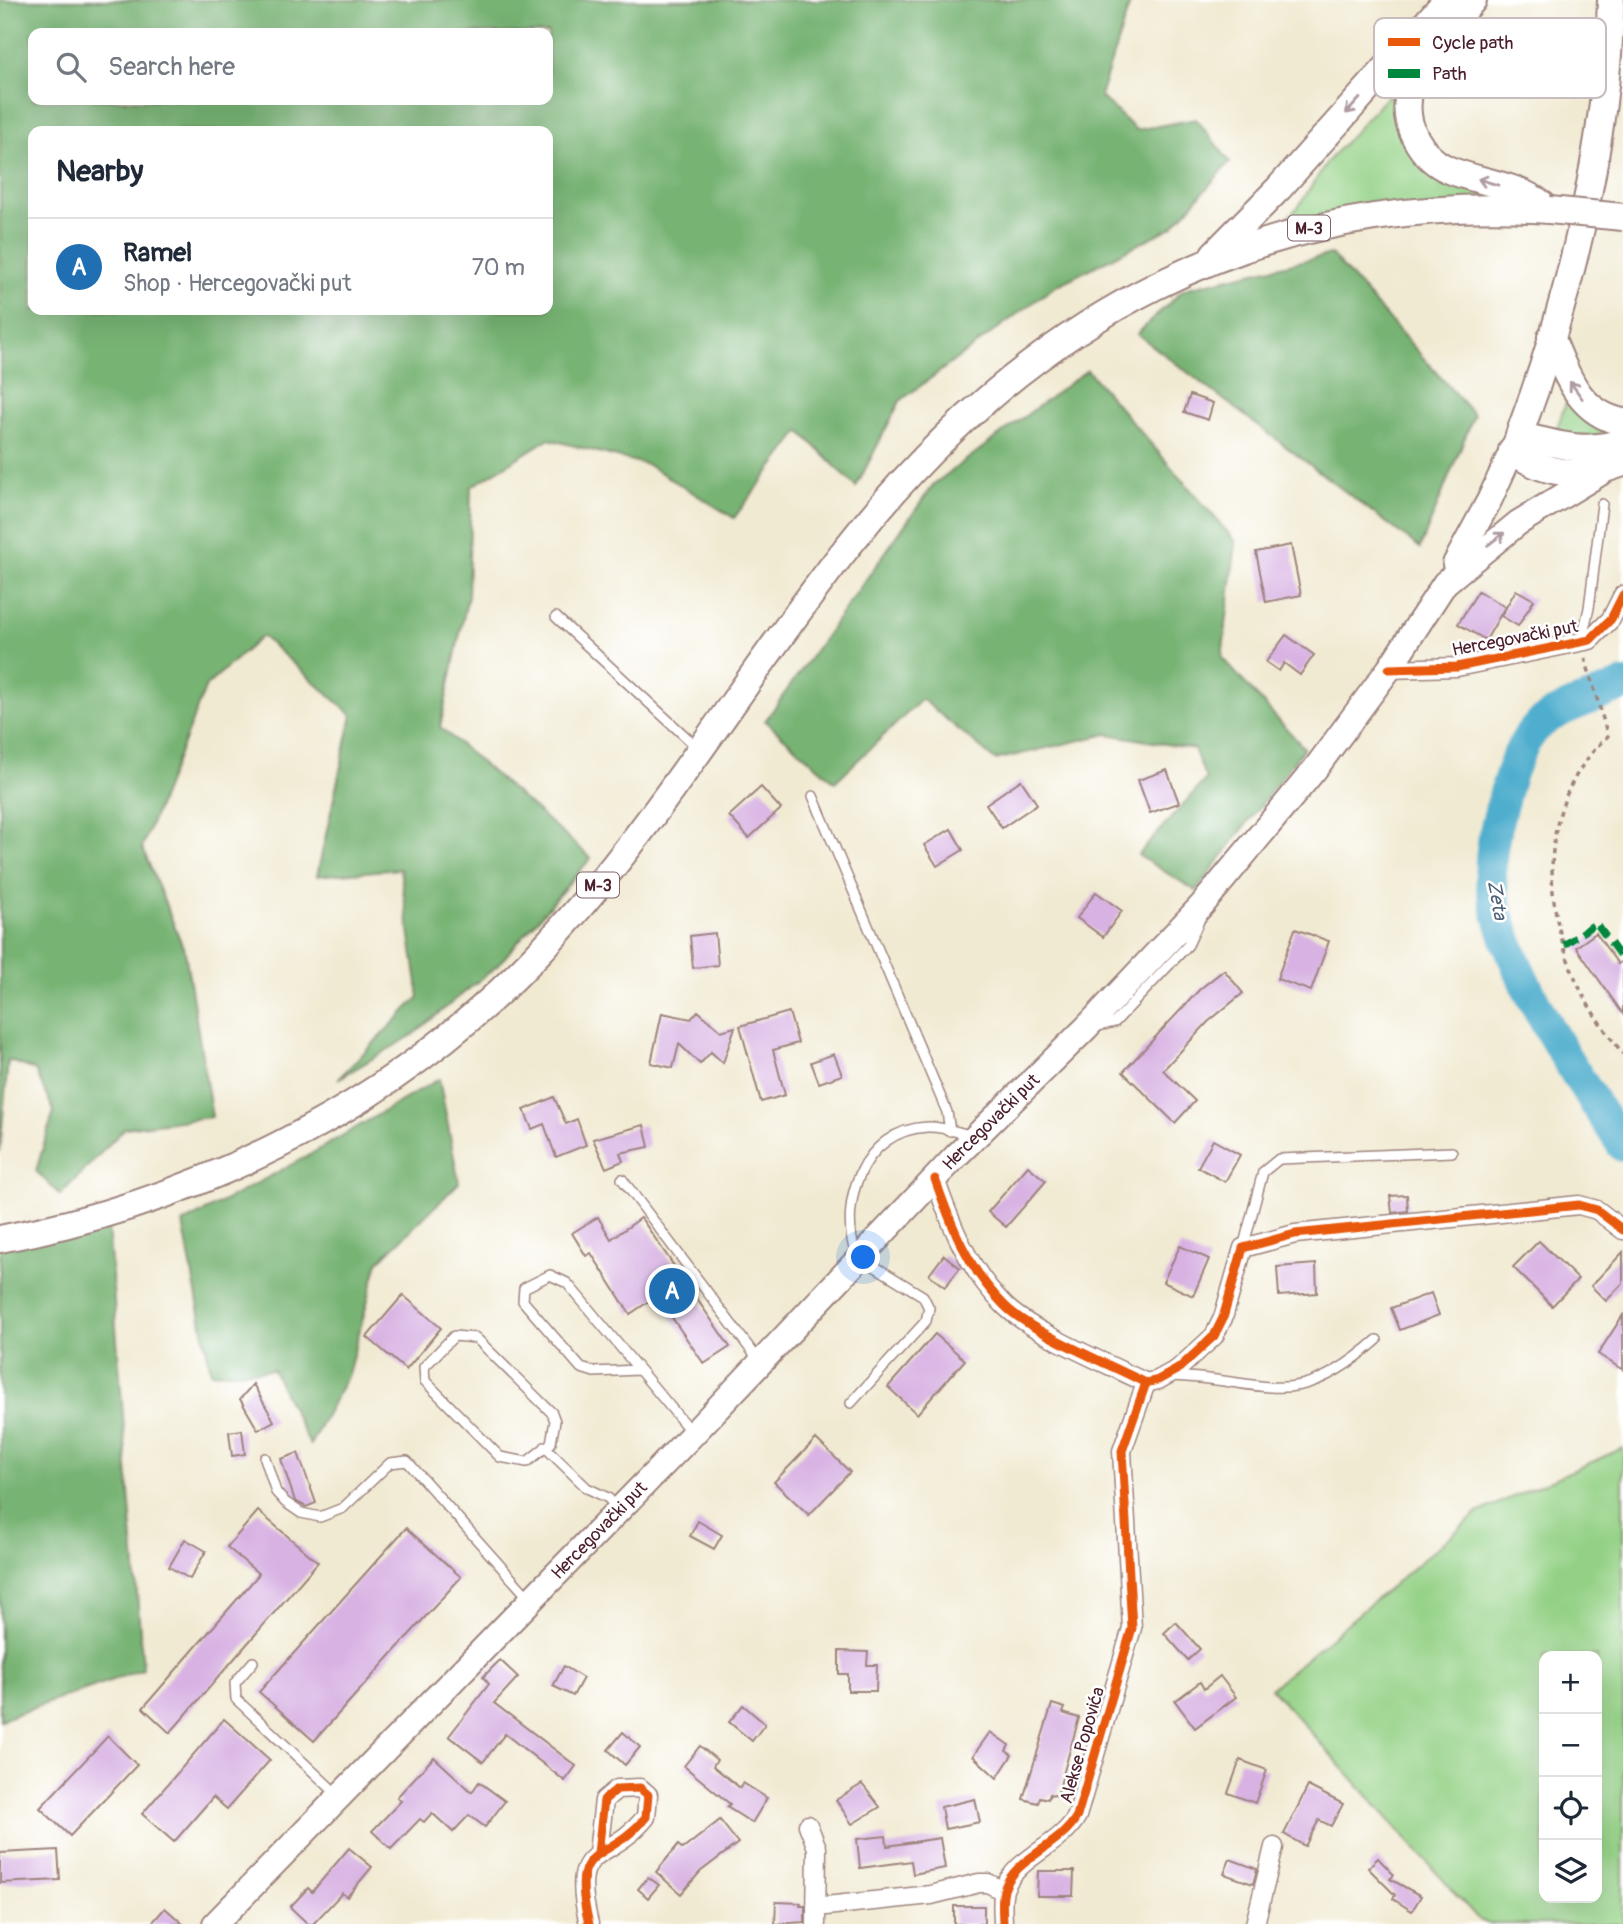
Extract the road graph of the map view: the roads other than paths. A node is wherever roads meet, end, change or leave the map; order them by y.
1 (1447, 0) edge
2 (1473, 0) edge
3 (1431, 18) edge
4 (1459, 18) edge
5 (1374, 82) edge
6 (1407, 98) edge
7 (1601, 98) edge
8 (1549, 210) junction
9 (1623, 217) edge
10 (1206, 261) junction
11 (1551, 337) junction
12 (1623, 422) edge
13 (1623, 441) edge
14 (1516, 442) junction
15 (1617, 465) edge
16 (1602, 504) dead end
17 (1445, 583) junction
18 (1623, 594) edge
19 (556, 617) dead end
20 (1581, 642) junction
21 (1389, 669) junction
22 (701, 751) junction
23 (813, 796) dead end
24 (950, 1131) junction
25 (975, 1137) junction
26 (1452, 1152) dead end
27 (622, 1179) dead end
28 (935, 1179) junction
29 (1623, 1230) edge
30 (0, 1239) edge
31 (1243, 1248) junction
32 (859, 1259) junction
33 (1377, 1340) dead end
34 (761, 1363) junction
35 (638, 1370) junction
36 (1165, 1376) junction
37 (1146, 1383) junction
38 (851, 1403) dead end
39 (694, 1434) junction
40 (545, 1447) junction
41 (265, 1458) dead end
42 (619, 1511) junction
43 (532, 1601) junction
44 (253, 1662) dead end
45 (340, 1797) junction
46 (808, 1825) dead end
47 (1274, 1847) dead end
48 (597, 1853) dead end
49 (1003, 1891) junction
50 (816, 1916) edge
51 (215, 1924) edge
52 (589, 1924) edge
53 (1003, 1924) edge
54 (1255, 1924) edge

1 -> 3 main road
4 -> 2 main road
5 -> 10 main road
8 -> 6 main road
7 - 11 main road
8 - 9 main road, M-3, bridge
8 - 10 main road, M-3
10 - 22 main road, M-3
12 -> 11 main road
11 - 14 main road
13 - 14 main road
14 - 15 main road
14 - 17 main road
17 -> 15 main road
16 - 20 lane
17 - 21 main road
18 - 20 street, Hercegovački put
19 - 22 lane
20 - 21 street, Hercegovački put
21 - 25 main road, Hercegovački put
22 - 30 main road, M-3
23 - 24 lane
24 - 25 lane
24 - 32 lane
25 - 28 main road, Hercegovački put
26 - 31 lane
27 - 34 lane
28 - 32 main road, Hercegovački put
28 - 37 street
29 - 31 street
31 - 36 street
32 - 34 main road, Hercegovački put
32 - 38 lane
33 - 36 lane
34 - 39 main road, Hercegovački put
35 - 35 lane
35 - 39 lane
36 - 37 street
37 - 49 street, Alekse Popovića
39 - 42 main road, Hercegovački put
40 - 40 lane
40 - 42 lane
41 - 43 lane
42 - 43 main road, Hercegovački put
43 - 45 main road, Hercegovački put
44 - 45 lane
45 - 51 main road, Hercegovački put
46 - 50 street
47 - 54 street
48 - 52 street
49 - 50 street
49 - 53 street

